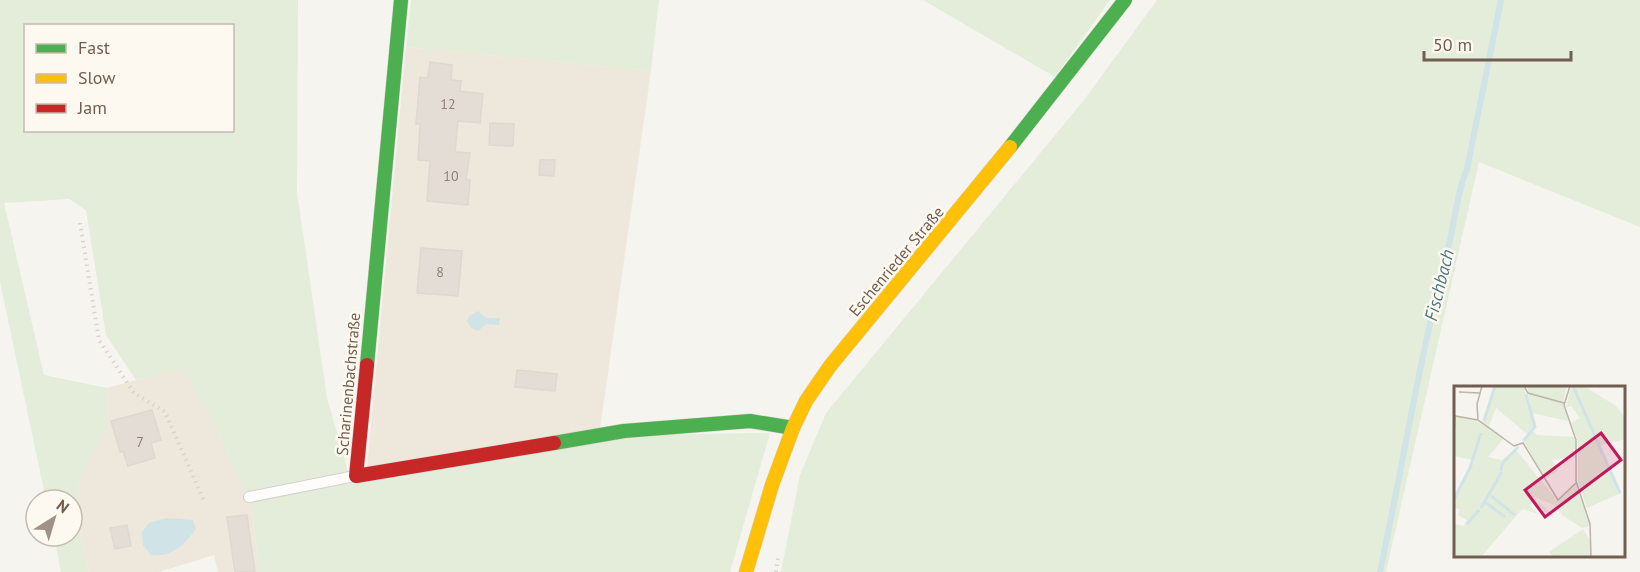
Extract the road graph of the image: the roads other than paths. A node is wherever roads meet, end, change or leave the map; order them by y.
1 (401, 0) edge
2 (1125, 0) edge
3 (793, 428) junction
4 (356, 476) junction
5 (249, 497) dead end
6 (746, 572) edge

1 - 4 street, Scharinenbachstraße
2 - 3 street, Eschenrieder Straße
3 - 4 street, Scharinenbachstraße
3 - 6 street, Eschenrieder Straße
4 - 5 lane

